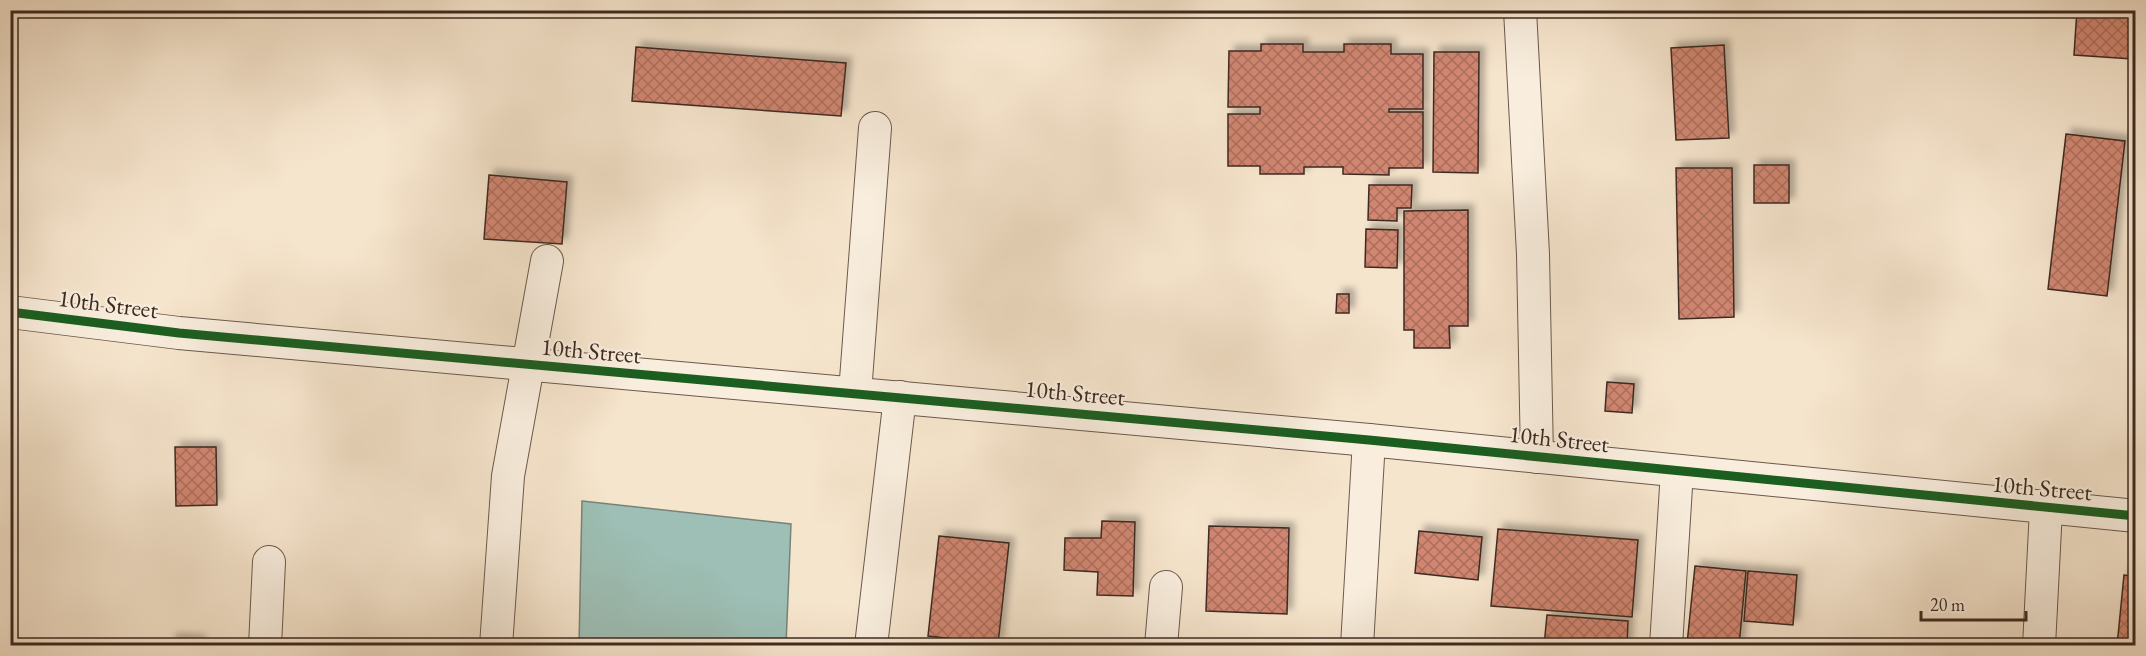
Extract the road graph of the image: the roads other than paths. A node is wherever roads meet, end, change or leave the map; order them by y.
1 (1520, 10) edge
2 (875, 128) dead end
3 (547, 261) dead end
4 (10, 312) edge
5 (526, 366) junction
6 (855, 393) junction
7 (900, 397) junction
8 (1370, 440) junction
9 (1537, 457) junction
10 (1677, 471) junction
11 (2046, 509) junction
12 (2136, 516) edge
13 (268, 562) dead end
14 (1166, 586) dead end
15 (265, 645) edge
16 (496, 645) edge
17 (871, 645) edge
18 (1161, 645) edge
19 (1358, 645) edge
20 (1666, 645) edge
21 (2039, 645) edge

1 - 9 street
2 - 6 street
3 - 5 street
4 - 5 street, 10th Street
5 - 6 street, 10th Street
5 - 16 street
6 - 7 street, 10th Street
7 - 8 street, 10th Street
7 - 17 street
8 - 9 street, 10th Street
8 - 19 street
9 - 10 street, 10th Street
10 - 11 street, 10th Street
10 - 20 street
11 - 12 street, 10th Street
11 - 21 street
13 - 15 street
14 - 18 street

